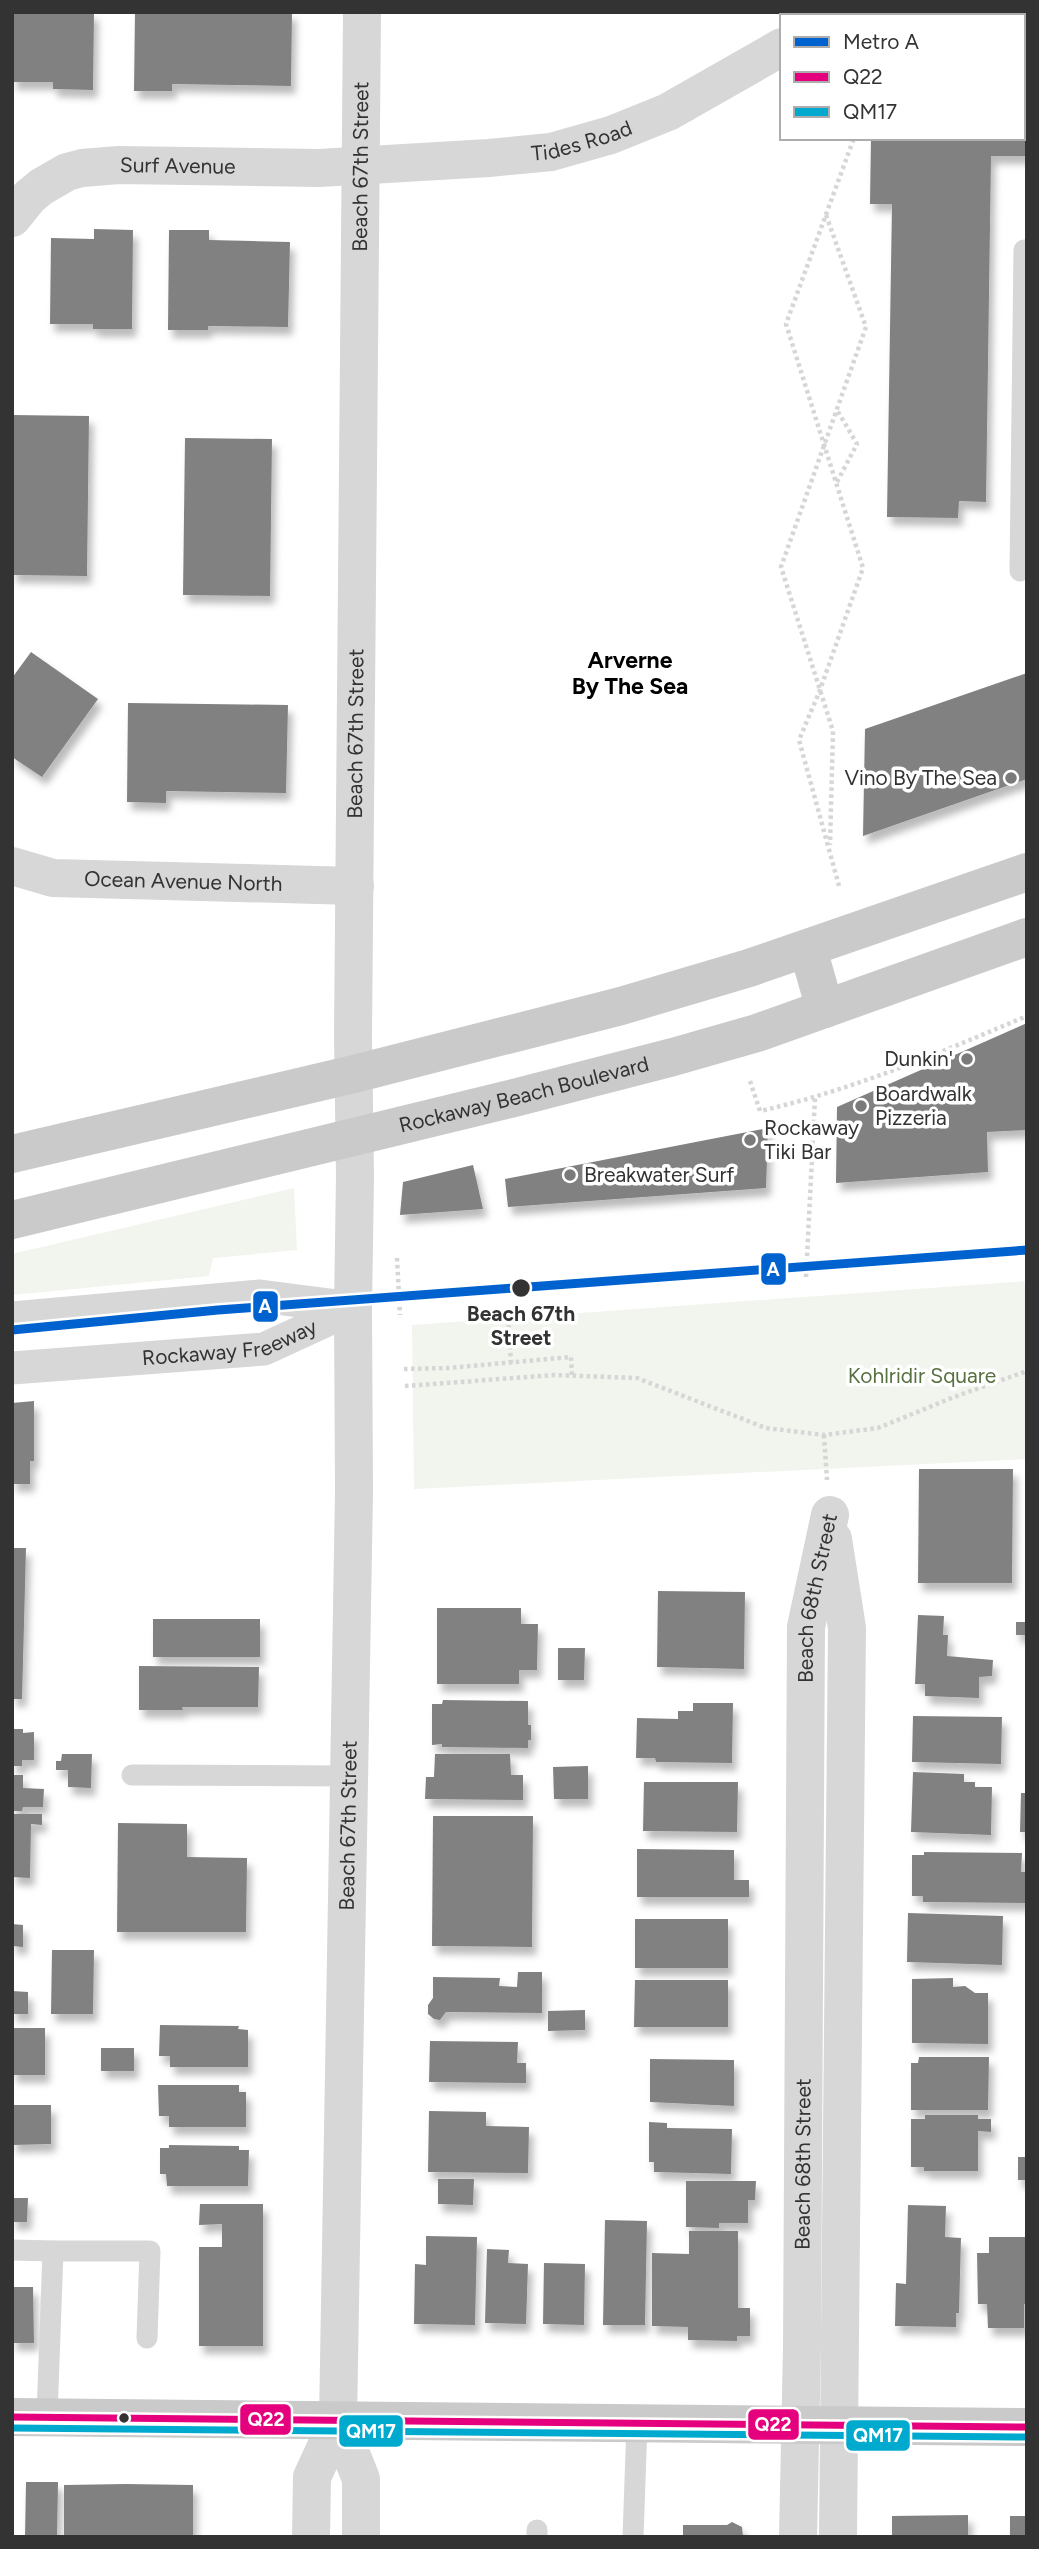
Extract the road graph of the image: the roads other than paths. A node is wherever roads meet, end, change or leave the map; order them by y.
1 (362, 12) edge
2 (780, 48) edge
3 (360, 165) junction
4 (12, 218) edge
5 (1027, 250) edge
6 (1020, 571) dead end
7 (12, 866) edge
8 (1027, 872) edge
9 (355, 886) junction
10 (1027, 937) edge
11 (808, 948) junction
12 (825, 1009) junction
13 (354, 1074) junction
14 (354, 1136) junction
15 (12, 1154) edge
16 (12, 1220) edge
17 (353, 1308) junction
18 (12, 1318) edge
19 (12, 1368) edge
20 (132, 1775) dead end
21 (349, 1776) junction
22 (12, 2250) edge
23 (54, 2251) junction
24 (147, 2337) dead end
25 (30, 2417) edge
26 (338, 2421) junction
27 (637, 2424) junction
28 (800, 2425) junction
29 (840, 2426) junction
30 (1027, 2427) edge
31 (311, 2537) edge
32 (361, 2537) edge
33 (632, 2537) edge
34 (798, 2537) edge
35 (838, 2537) edge

1 - 3 street, Beach 67th Street
2 - 3 street, Tides Road
3 - 4 street, Surf Avenue
3 - 9 street, Beach 67th Street
5 - 6 lane
7 - 9 street, Ocean Avenue North
8 - 11 main road
9 - 13 street, Beach 67th Street
10 - 12 main road, Rockaway Beach Boulevard
11 - 12 main road
11 - 13 main road
12 - 14 main road, Rockaway Beach Boulevard
13 - 14 street, Beach 67th Street
13 - 15 main road
14 - 16 main road, Rockaway Beach Boulevard
14 - 17 street, Beach 67th Street
17 - 18 street, Rockaway Freeway
17 - 19 street, Rockaway Freeway
17 - 21 street, Beach 67th Street
20 - 21 lane
21 - 26 street, Beach 67th Street
22 - 23 lane
23 - 24 lane
23 - 25 lane
25 - 26 main road
26 - 27 main road
26 - 31 street, Beach 67th Street
26 - 32 street, Beach 67th Street
27 - 28 main road
27 - 33 lane
28 - 29 main road
28 - 29 street, Beach 68th Street
28 - 34 street, Beach 68th Street
29 - 30 main road
29 - 35 street, Beach 68th Street

